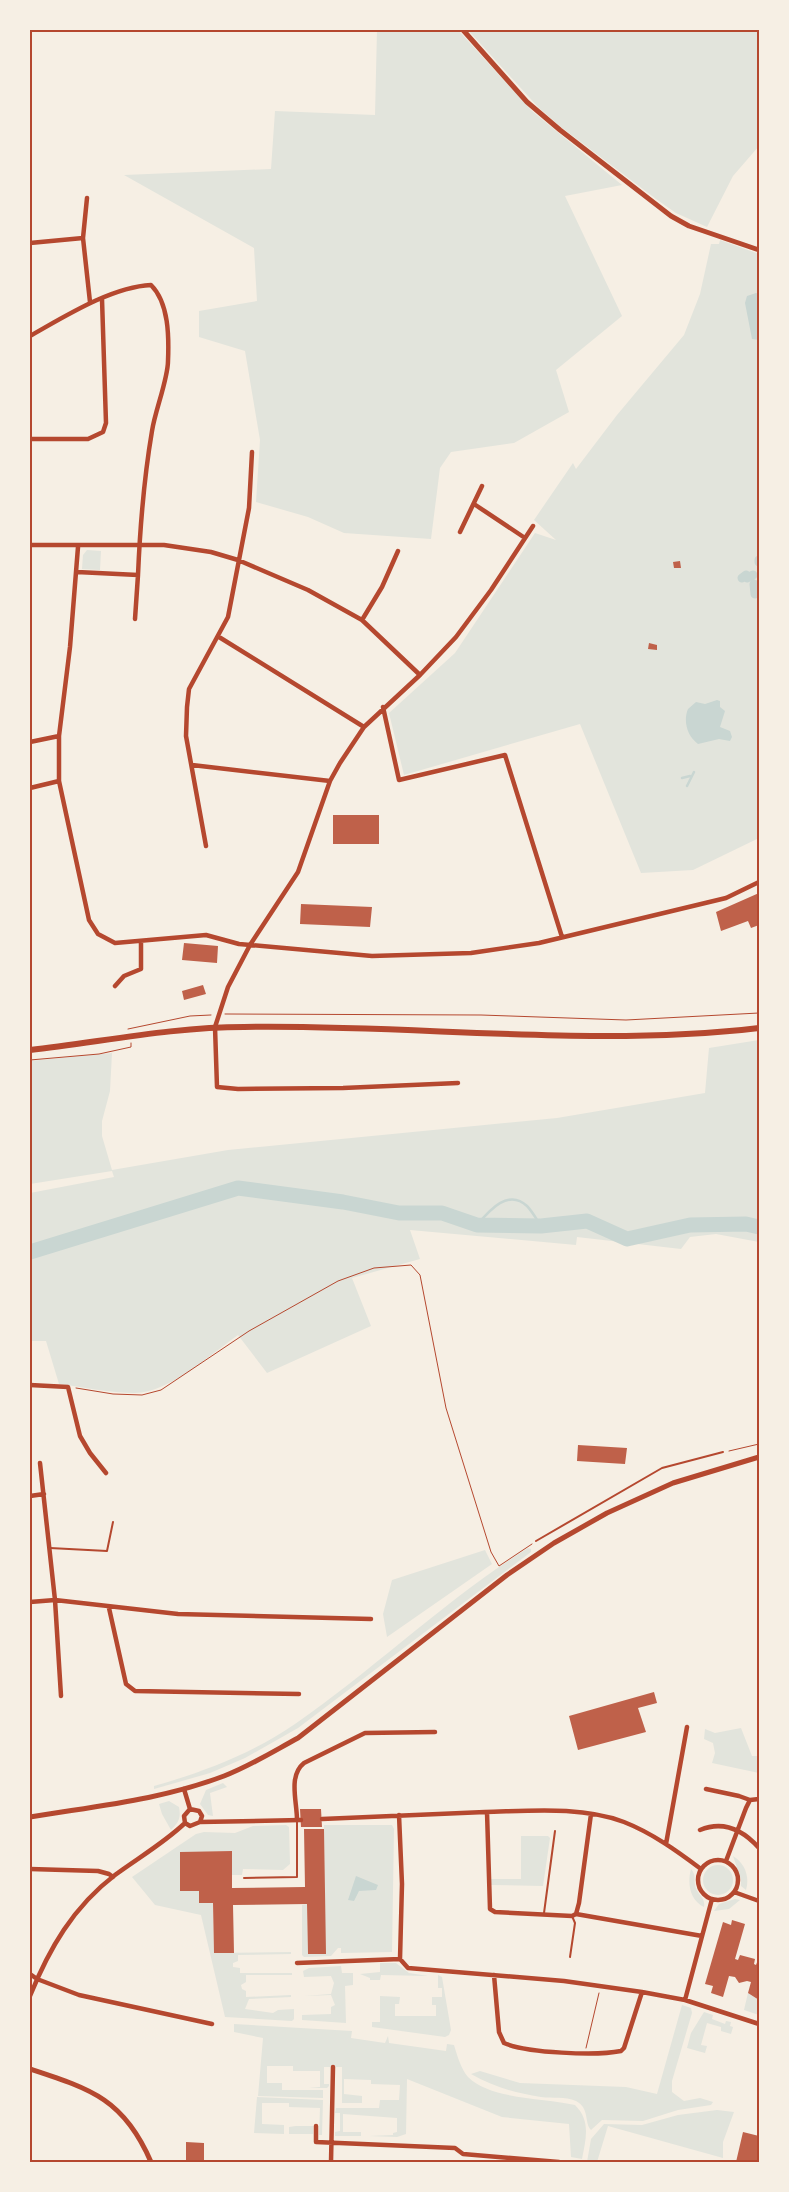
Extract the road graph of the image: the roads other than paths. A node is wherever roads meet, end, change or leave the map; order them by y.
1 (463, 30) edge
2 (87, 198) dead end
3 (82, 238) junction
4 (30, 243) edge
5 (759, 250) edge
6 (102, 299) junction
7 (90, 302) junction
8 (30, 336) edge
9 (30, 439) edge
10 (252, 452) dead end
11 (482, 486) dead end
12 (474, 504) junction
13 (534, 526) dead end
14 (460, 532) dead end
15 (525, 538) junction
16 (139, 544) junction
17 (30, 545) edge
18 (78, 546) junction
19 (398, 551) dead end
20 (238, 560) junction
21 (77, 572) junction
22 (138, 575) junction
23 (135, 619) dead end
24 (362, 620) junction
25 (219, 637) junction
26 (420, 675) junction
27 (383, 708) junction
28 (364, 727) junction
29 (59, 736) junction
30 (30, 742) edge
31 (192, 765) junction
32 (330, 780) junction
33 (59, 781) junction
34 (30, 788) edge
35 (206, 846) dead end
36 (759, 882) edge
37 (562, 937) junction
38 (141, 942) junction
39 (250, 945) junction
40 (114, 986) dead end
41 (215, 1027) junction
42 (759, 1028) edge
43 (30, 1050) edge
44 (458, 1084) dead end
45 (30, 1386) edge
46 (723, 1452) road end
47 (759, 1457) edge
48 (40, 1462) dead end
49 (106, 1473) dead end
50 (44, 1494) junction
51 (30, 1496) edge
52 (113, 1522) dead end
53 (536, 1541) road end
54 (50, 1548) junction
55 (55, 1600) junction
56 (30, 1602) edge
57 (109, 1608) junction
58 (371, 1619) dead end
59 (299, 1694) dead end
60 (61, 1696) dead end
61 (687, 1727) dead end
62 (435, 1732) dead end
63 (706, 1788) dead end
64 (184, 1789) junction
65 (759, 1799) edge
66 (750, 1800) junction
67 (190, 1808) junction
68 (487, 1812) junction
69 (592, 1814) junction
70 (399, 1815) junction
71 (30, 1817) edge
72 (322, 1819) dead end
73 (299, 1820) junction
74 (200, 1822) junction
75 (185, 1823) junction
76 (738, 1829) junction
77 (700, 1830) dead end
78 (555, 1831) dead end
79 (666, 1844) junction
80 (759, 1848) edge
81 (726, 1861) junction
82 (30, 1869) edge
83 (701, 1869) junction
84 (113, 1877) junction
85 (244, 1878) dead end
86 (734, 1892) junction
87 (712, 1899) junction
88 (759, 1901) edge
89 (543, 1915) junction
90 (574, 1915) junction
91 (702, 1936) junction
92 (570, 1957) dead end
93 (400, 1959) junction
94 (297, 1963) dead end
95 (30, 1974) edge
96 (494, 1975) junction
97 (36, 1979) junction
98 (642, 1992) junction
99 (30, 1996) edge
100 (686, 2000) junction
101 (212, 2024) dead end
102 (759, 2024) edge
103 (333, 2067) dead end
104 (30, 2069) edge
105 (316, 2126) dead end
106 (331, 2143) junction
107 (151, 2162) edge
108 (331, 2162) edge
109 (559, 2162) edge

1 - 5 street
2 - 3 street
3 - 4 street
3 - 7 street
6 - 7 street
6 - 9 street
6 - 16 street
7 - 8 street
10 - 20 street
11 - 12 street
12 - 14 street
12 - 15 street
13 - 15 street
15 - 26 street
16 - 18 street
16 - 20 street
16 - 22 street
17 - 18 street
18 - 21 street
19 - 24 street
20 - 24 street
20 - 25 street
21 - 22 street
21 - 29 street
22 - 23 street
24 - 26 street
25 - 28 street
25 - 31 street
26 - 27 street
27 - 28 street
27 - 37 street
28 - 32 street
29 - 30 street
29 - 33 street
31 - 32 street
31 - 35 street
32 - 39 street
33 - 34 street
33 - 38 street
36 - 37 street
37 - 39 street
38 - 39 street
38 - 40 street
39 - 41 street
41 - 42 main road
41 - 43 main road
41 - 44 street
45 - 49 street
46 - 53 lane
47 - 64 street
48 - 50 street
50 - 51 street
50 - 54 street
52 - 54 lane
54 - 55 street
55 - 56 street
55 - 57 street
55 - 60 street
57 - 58 street
57 - 59 street
61 - 79 street
62 - 73 street
63 - 66 street
64 - 67 street
64 - 71 street
65 - 66 street
66 - 76 street
67 - 74 street
67 - 75 street
68 - 69 street
68 - 70 street
68 - 89 street
69 - 79 street
69 - 90 street
70 - 72 street
70 - 93 street
73 - 74 street
73 - 85 lane
74 - 75 street
75 - 84 street
76 - 77 street
76 - 80 street
76 - 81 street
78 - 89 lane
79 - 83 street
81 - 83 street
81 - 86 street
82 - 84 street
83 - 87 street
84 - 97 street
86 - 87 street
86 - 88 street
87 - 91 street
89 - 90 street
90 - 91 street
90 - 92 lane
91 - 100 street
93 - 94 street
93 - 96 street
95 - 97 street
96 - 98 street
96 - 98 street
97 - 99 street
97 - 101 street
98 - 100 street
100 - 102 street
103 - 106 street
104 - 107 street
105 - 106 street
106 - 108 street
106 - 109 street

